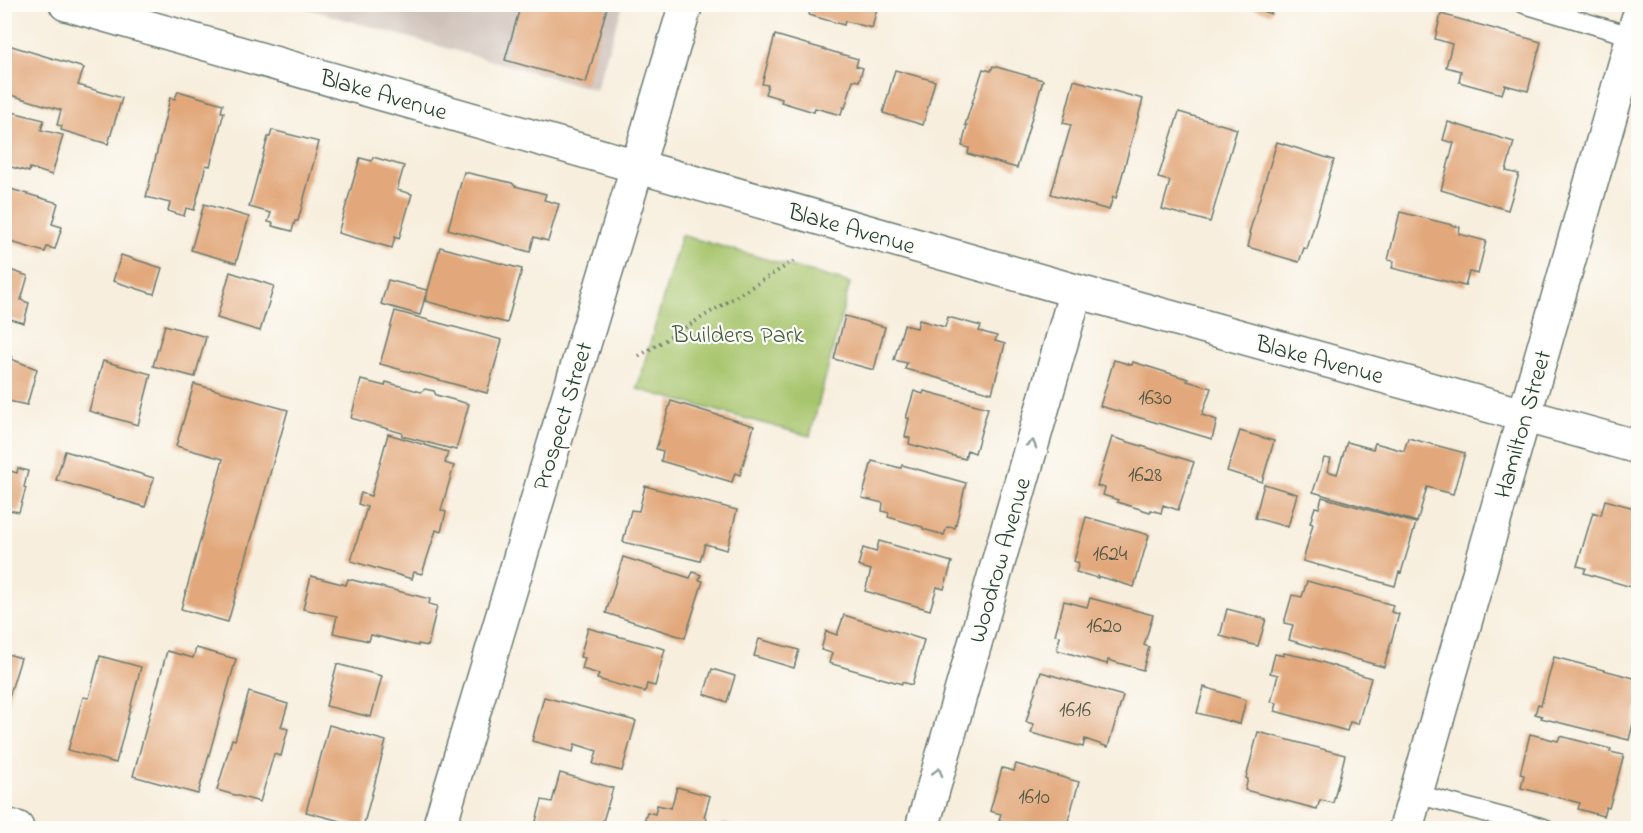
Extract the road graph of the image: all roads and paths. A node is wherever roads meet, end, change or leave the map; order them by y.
1 (686, 4) edge
2 (1524, 4) edge
3 (80, 6) edge
4 (1637, 31) edge
5 (637, 166) junction
6 (794, 261) dead end
7 (1076, 291) junction
8 (639, 356) dead end
9 (1524, 416) junction
10 (1638, 447) edge
11 (1416, 794) junction
12 (4, 825) edge
13 (17, 828) edge
14 (439, 828) edge
15 (922, 828) edge
16 (1406, 828) edge
17 (1544, 828) edge

1 - 5 street, Prospect Street
2 - 4 lane
3 - 5 street, Blake Avenue
4 - 9 street, Hamilton Street
5 - 7 street, Blake Avenue
5 - 14 street, Prospect Street
6 - 8 path
7 - 9 street, Blake Avenue
15 -> 7 street, Woodrow Avenue
9 - 10 street, Blake Avenue
9 - 11 street, Hamilton Street
11 - 16 street, Hamilton Street
11 - 17 lane
12 - 13 street

